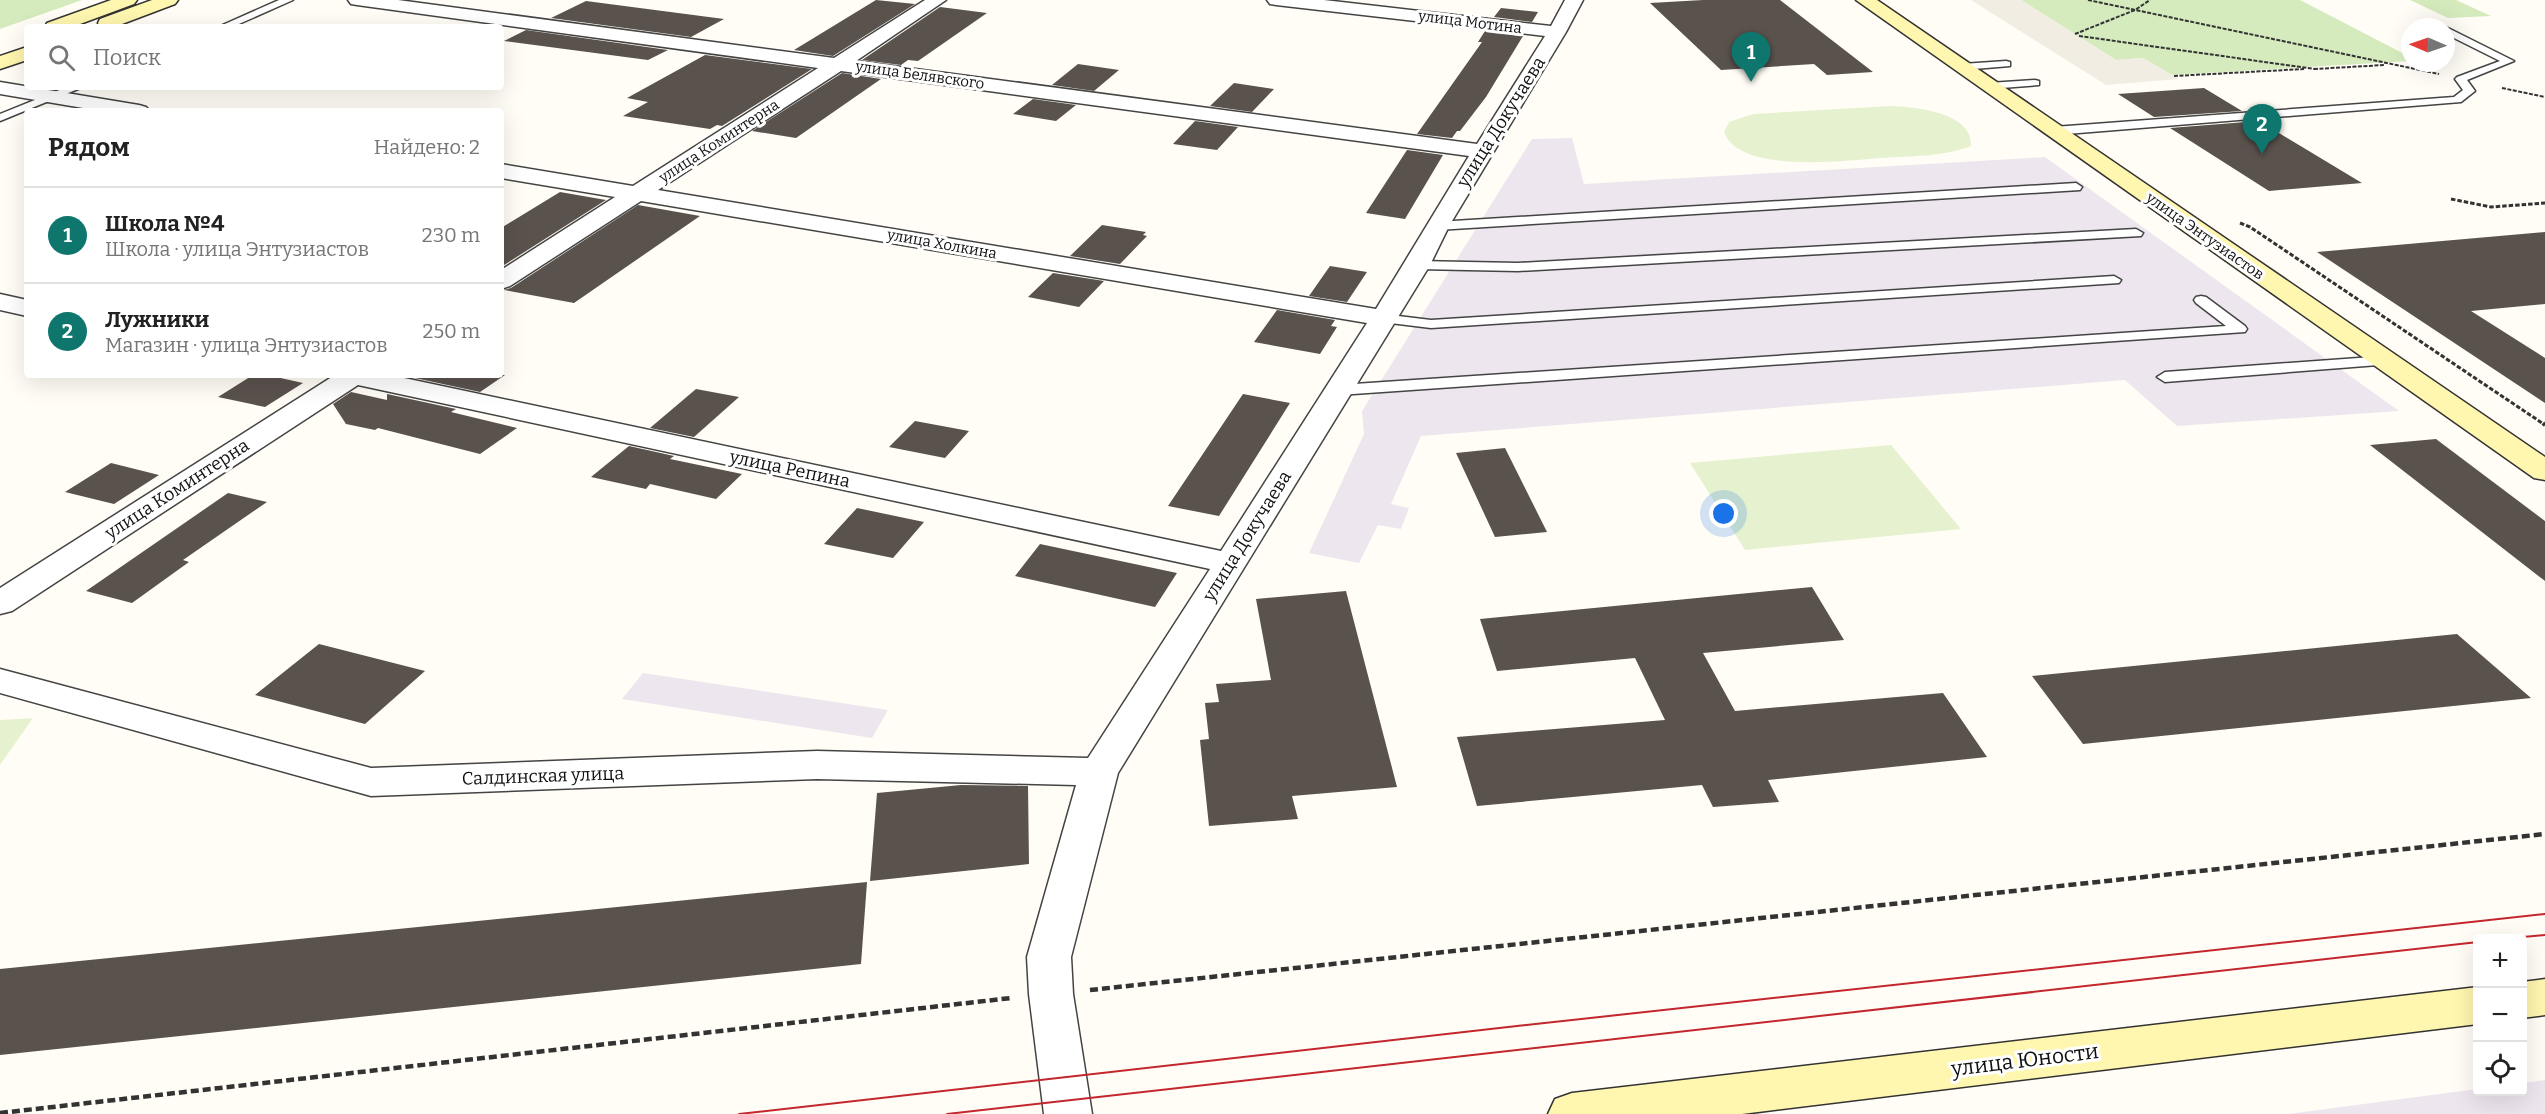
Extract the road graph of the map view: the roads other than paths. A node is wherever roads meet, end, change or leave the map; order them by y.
1 (128, 0) edge
2 (170, 0) edge
3 (288, 0) edge
4 (357, 0) edge
5 (937, 0) edge
6 (1276, 0) edge
7 (1574, 0) edge
8 (1865, 0) edge
9 (62, 24) edge
10 (105, 24) edge
11 (230, 24) edge
12 (1557, 33) junction
13 (2455, 34) edge
14 (24, 38) edge
15 (0, 47) edge
16 (24, 54) edge
17 (0, 63) edge
18 (838, 64) junction
19 (2006, 64) dead end
20 (1962, 67) junction
21 (2035, 83) dead end
22 (1989, 86) junction
23 (0, 88) edge
24 (70, 90) edge
25 (53, 97) junction
26 (24, 108) edge
27 (25, 108) edge
28 (121, 108) edge
29 (0, 118) edge
30 (2054, 132) junction
31 (1483, 151) junction
32 (504, 171) edge
33 (2076, 187) dead end
34 (638, 193) junction
35 (1437, 226) junction
36 (2136, 233) dead end
37 (1417, 265) junction
38 (504, 279) edge
39 (2114, 280) dead end
40 (2201, 300) dead end
41 (0, 302) edge
42 (24, 307) edge
43 (1382, 318) junction
44 (2386, 361) junction
45 (2164, 377) dead end
46 (347, 378) edge
47 (366, 378) edge
48 (1339, 390) junction
49 (2545, 471) edge
50 (1230, 563) junction
51 (0, 603) edge
52 (0, 681) edge
53 (1099, 772) junction
54 (2545, 998) edge
55 (2527, 1000) edge
56 (2473, 1006) edge
57 (1068, 1114) edge
58 (1572, 1114) edge

1 - 9 street
2 - 10 street
3 - 11 lane
4 - 18 street, улица Белявского
5 - 18 street, улица Коминтерна
6 - 12 street, улица Мотина
7 - 12 street, улица Докучаева
8 - 20 street, улица Энтузиастов
12 - 31 street, улица Докучаева
13 - 30 lane
14 - 15 street
16 - 17 street
18 - 31 street, улица Белявского
18 - 34 street, улица Коминтерна
19 - 20 lane
20 - 22 street, улица Энтузиастов
21 - 22 lane
22 - 30 street, улица Энтузиастов
23 - 25 street
24 - 25 lane
25 - 27 lane
25 - 28 street
26 - 29 lane
30 - 44 street, улица Энтузиастов
31 - 35 street, улица Докучаева
32 - 34 street, улица Холкина
33 - 35 lane
34 - 38 street, улица Коминтерна
34 - 43 street, улица Холкина
35 - 37 street, улица Докучаева
36 - 37 lane
37 - 43 street, улица Докучаева
39 - 43 lane
40 - 48 lane
41 - 42 street
43 - 48 street, улица Докучаева
44 - 45 lane
44 - 49 street, улица Энтузиастов
46 - 51 street, улица Коминтерна
47 - 50 street, улица Репина
48 - 50 street, улица Докучаева
50 - 53 street, улица Докучаева
52 - 53 street, Салдинская улица
53 - 57 street, улица Докучаева
54 - 55 street
56 - 58 street, улица Юности

